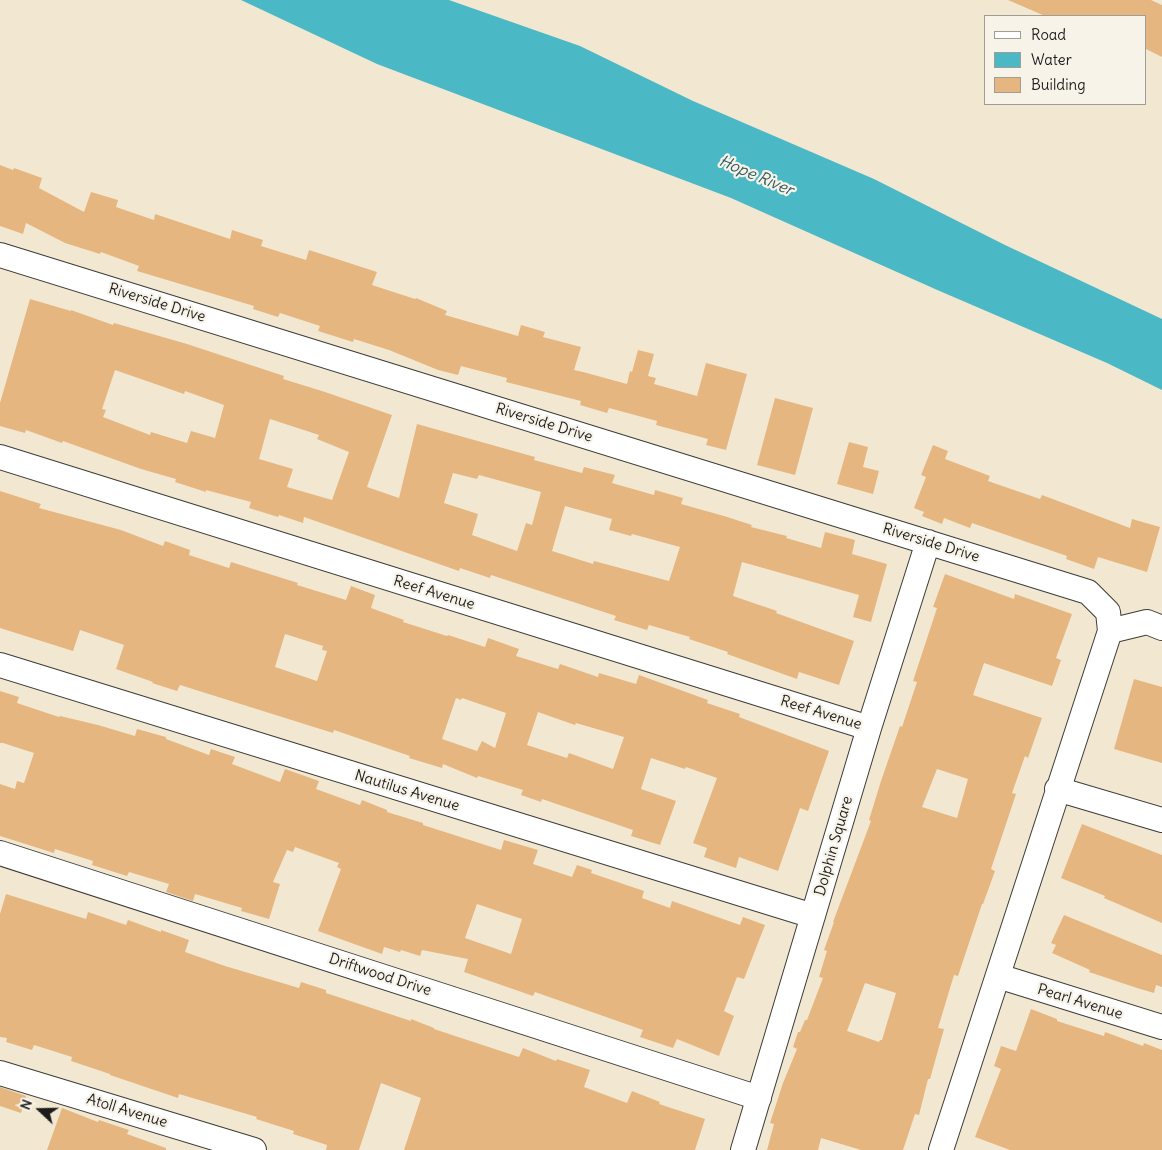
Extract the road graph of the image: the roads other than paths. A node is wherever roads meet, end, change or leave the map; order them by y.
1 (0, 255) edge
2 (0, 457) edge
3 (928, 542) junction
4 (1162, 628) edge
5 (1110, 631) junction
6 (0, 665) edge
7 (869, 728) junction
8 (1057, 789) junction
9 (1162, 820) edge
10 (0, 853) edge
11 (813, 916) junction
12 (998, 976) junction
13 (1162, 1027) edge
14 (0, 1072) edge
15 (759, 1098) junction
16 (254, 1150) edge
17 (743, 1150) edge
18 (941, 1150) edge

1 - 3 street, Riverside Drive
2 - 7 street, Reef Avenue
3 - 5 street, Riverside Drive
3 - 7 street, Dolphin Square
4 - 5 street
5 - 8 street
6 - 11 street, Nautilus Avenue
7 - 11 street, Dolphin Square
8 - 9 street
8 - 12 street
10 - 15 street, Driftwood Drive
11 - 15 street, Dolphin Square
12 - 13 street, Pearl Avenue
12 - 18 street
14 - 16 street, Atoll Avenue
15 - 17 street, Dolphin Square

